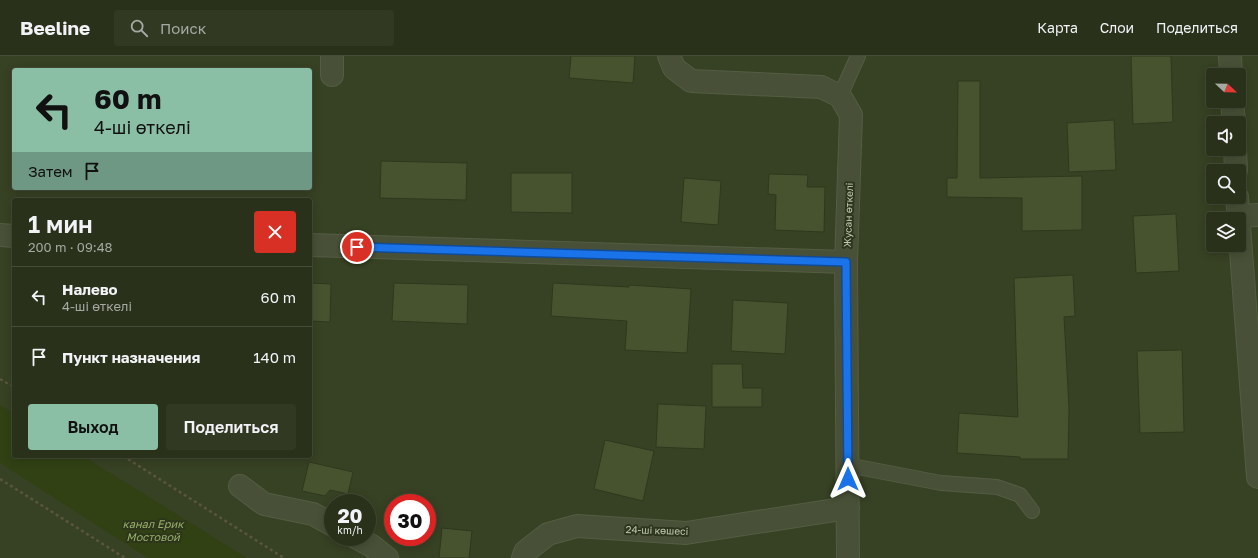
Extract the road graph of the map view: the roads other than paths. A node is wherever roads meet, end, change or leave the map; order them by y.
1 (858, 56) edge
2 (1230, 56) edge
3 (671, 62) edge
4 (1231, 68) edge
5 (840, 96) junction
6 (0, 235) edge
7 (12, 236) edge
8 (312, 245) edge
9 (1244, 252) edge
10 (846, 262) junction
11 (848, 464) junction
12 (1258, 477) edge
13 (240, 486) dead end
14 (848, 508) junction
15 (1032, 511) dead end
16 (324, 520) edge
17 (372, 546) edge
18 (387, 558) edge
19 (523, 558) edge
20 (848, 558) edge

1 - 5 lane
2 - 4 street
3 - 5 street
5 - 10 street, Жусан өткелі
6 - 7 street
8 - 10 street
9 - 12 street
10 - 11 street, Жусан өткелі
11 - 14 street, Жусан өткелі
11 - 15 lane
13 - 16 street
14 - 19 street, 24-ші көшесi
14 - 20 street, Жусан өткелі
17 - 18 street

